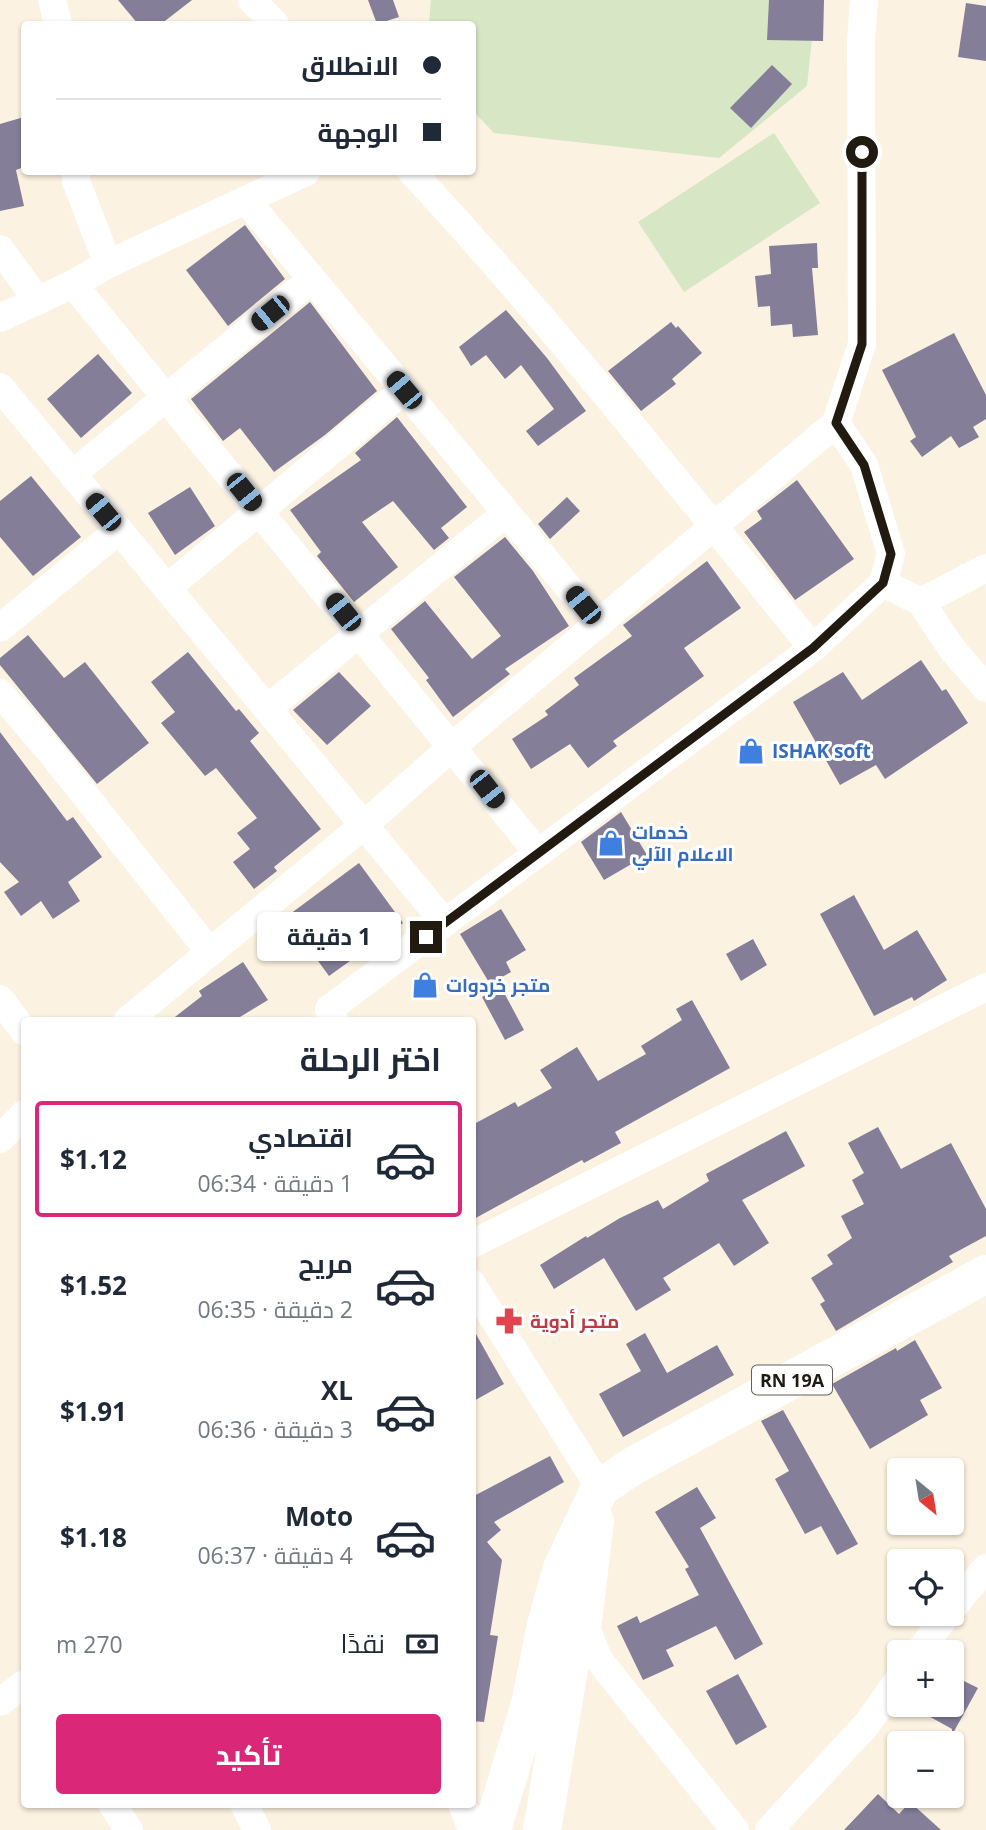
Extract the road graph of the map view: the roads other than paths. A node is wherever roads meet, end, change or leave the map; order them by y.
1 (52, 0) edge
2 (253, 0) edge
3 (864, 0) edge
4 (57, 21) edge
5 (272, 21) edge
6 (76, 175) edge
7 (300, 175) edge
8 (415, 175) edge
9 (246, 200) junction
10 (0, 249) edge
11 (108, 264) junction
12 (312, 279) junction
13 (73, 284) junction
14 (38, 301) junction
15 (0, 318) edge
16 (0, 387) edge
17 (404, 390) junction
18 (166, 398) junction
19 (836, 423) junction
20 (72, 474) junction
21 (259, 511) junction
22 (506, 513) junction
23 (713, 526) junction
24 (118, 530) junction
25 (986, 568) edge
26 (883, 583) junction
27 (167, 588) junction
28 (921, 602) junction
29 (598, 624) junction
30 (0, 628) edge
31 (359, 633) junction
32 (813, 648) junction
33 (986, 687) edge
34 (0, 693) edge
35 (267, 709) junction
36 (453, 746) junction
37 (364, 825) junction
38 (538, 853) junction
39 (445, 923) junction
40 (209, 951) junction
41 (986, 987) edge
42 (0, 999) edge
43 (132, 1017) edge
44 (326, 1017) edge
45 (21, 1027) edge
46 (21, 1117) edge
47 (0, 1139) edge
48 (476, 1242) edge
49 (986, 1274) edge
50 (476, 1290) edge
51 (600, 1488) junction
52 (986, 1568) edge
53 (964, 1594) edge
54 (583, 1621) junction
55 (21, 1686) edge
56 (887, 1696) edge
57 (0, 1702) edge
58 (115, 1808) edge
59 (246, 1808) edge
60 (464, 1808) edge
61 (129, 1830) edge
62 (257, 1830) edge
63 (472, 1830) edge
64 (492, 1830) edge
65 (542, 1830) edge
66 (735, 1830) edge
67 (769, 1830) edge

1 - 4 street
2 - 5 street
3 - 19 street
6 - 11 street
7 - 9 street
8 - 23 street
9 - 11 street
9 - 12 street
10 - 14 street
11 - 13 street
12 - 17 street
12 - 18 street
13 - 14 street
13 - 18 street
14 - 15 street
16 - 20 street
17 - 21 street
17 - 22 street
18 - 20 street
18 - 21 street
19 - 23 street
19 - 26 street
20 - 24 street
21 - 27 street
21 - 31 street
22 - 29 street
22 - 31 street
23 - 29 street
23 - 32 street
24 - 27 street
24 - 30 street
25 - 28 street
26 - 28 street
26 - 32 street
27 - 35 street
28 - 33 street
29 - 36 street
31 - 35 street
31 - 36 street
32 - 38 street
34 - 40 street
35 - 37 street
36 - 37 street
36 - 38 street
37 - 39 street
37 - 40 street
38 - 39 street
39 - 44 street
40 - 43 street
41 - 48 street
42 - 45 street
46 - 47 street
49 - 51 main road, RN 19A
50 - 51 street
51 - 54 main road
51 - 64 main road
52 - 53 street
54 - 65 main road
54 - 66 street
55 - 57 street
56 - 67 street
58 - 61 street
59 - 62 street
60 - 63 street

